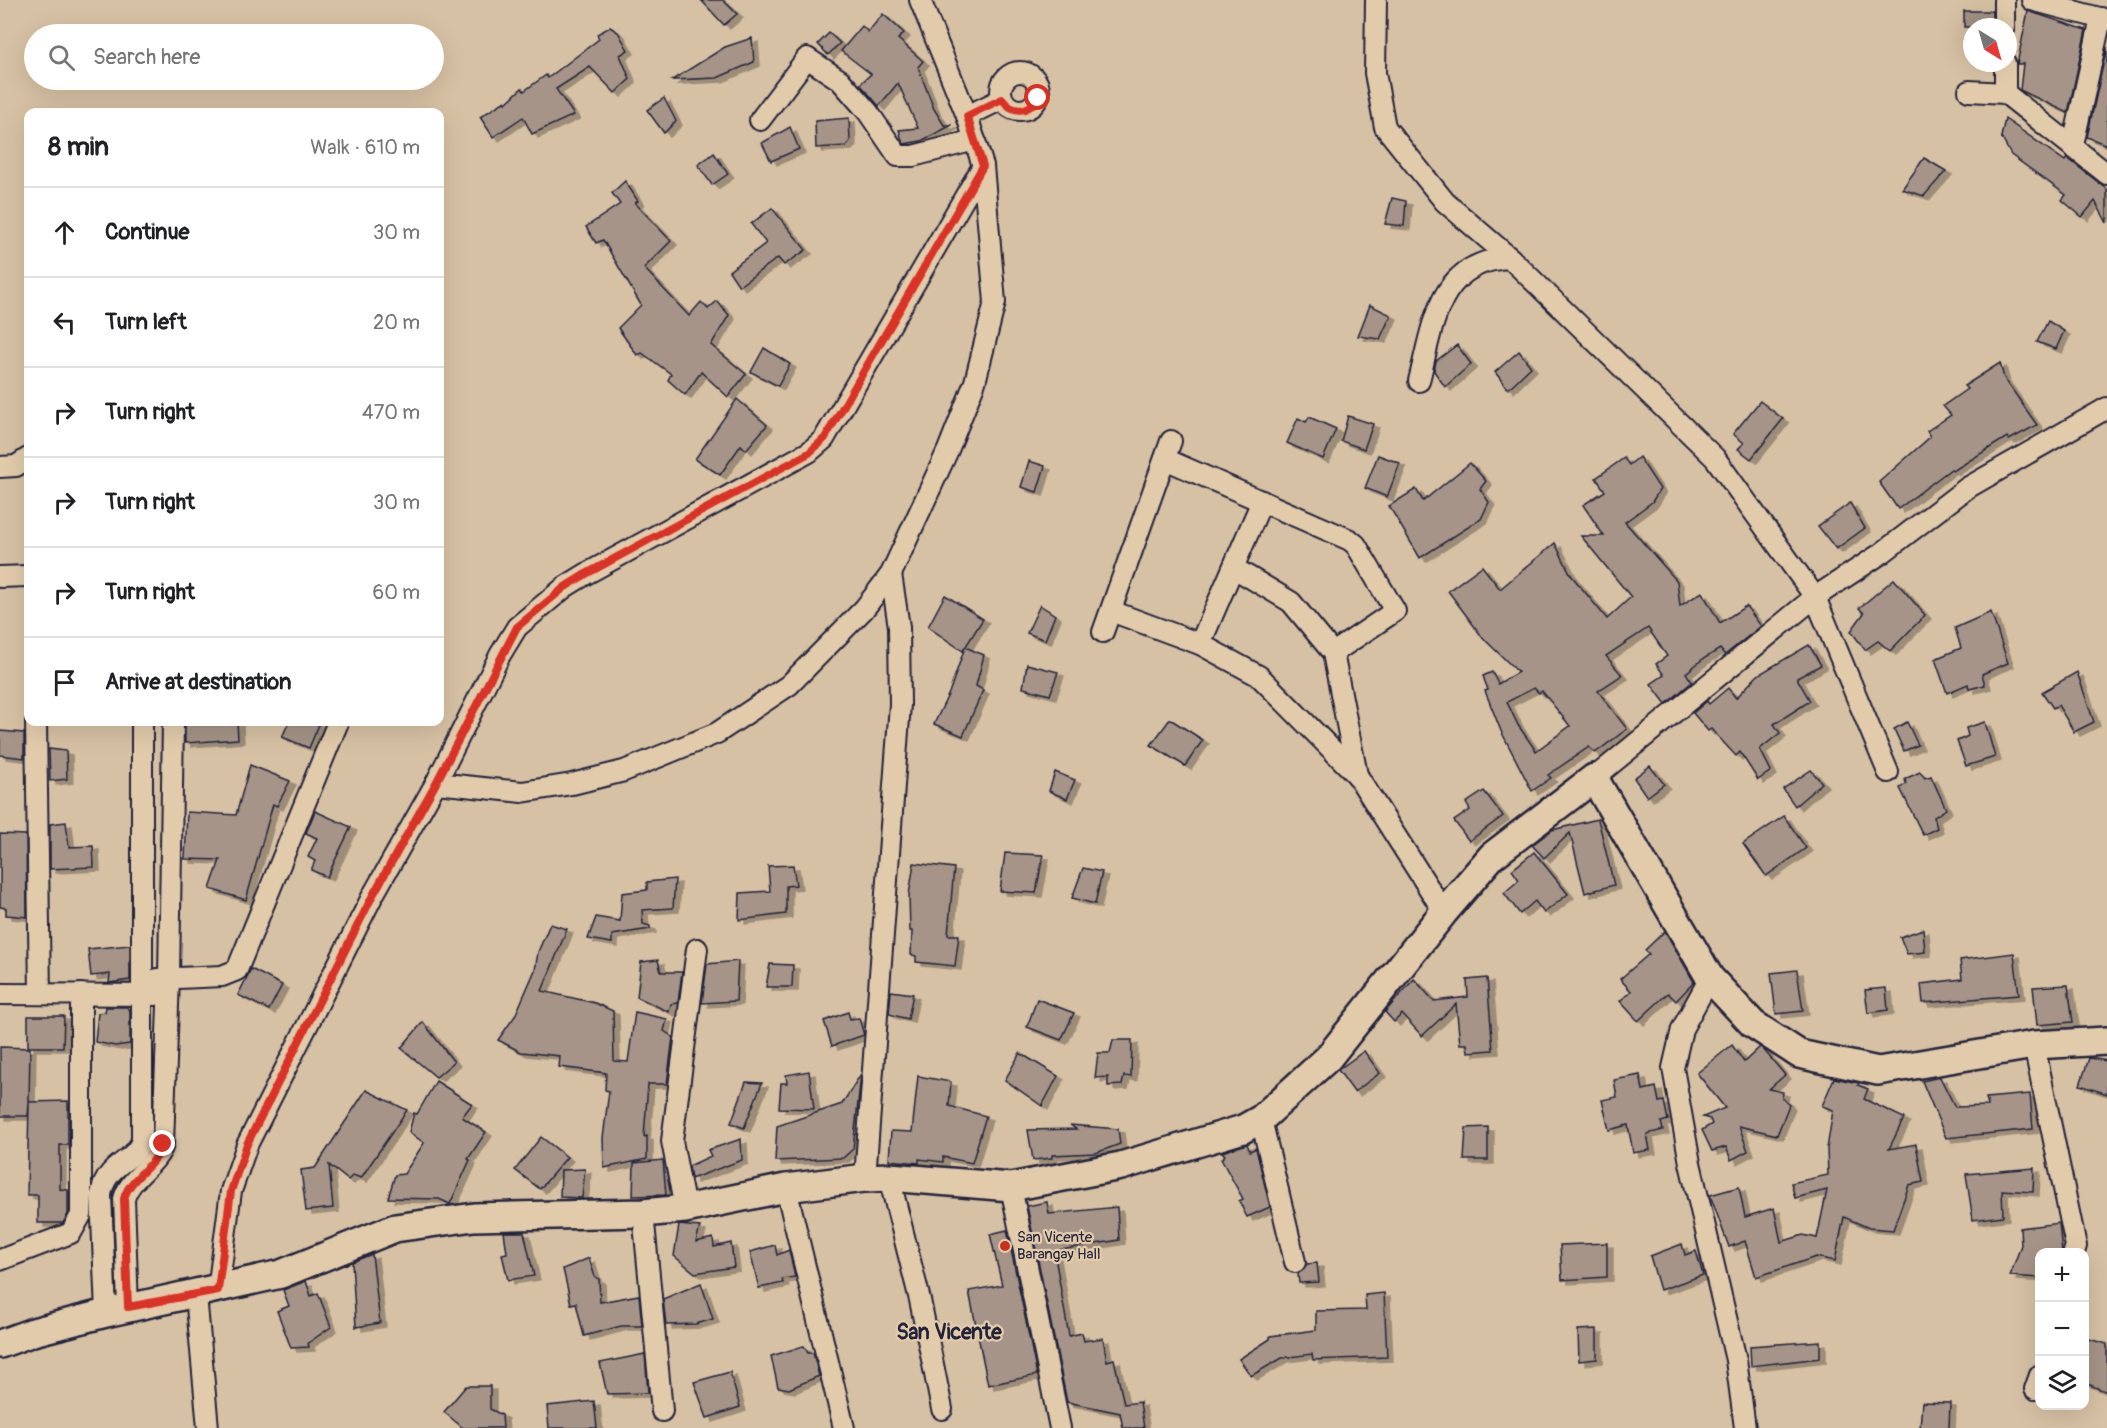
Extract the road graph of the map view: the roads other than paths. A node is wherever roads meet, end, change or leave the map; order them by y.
1 (920, 0) edge
2 (1376, 0) edge
3 (2004, 0) edge
4 (2032, 0) edge
5 (2004, 18) edge
6 (2104, 19) edge
7 (2005, 72) edge
8 (1969, 91) dead end
9 (2005, 93) junction
10 (1002, 99) dead end
11 (967, 116) junction
12 (760, 120) dead end
13 (975, 140) junction
14 (2073, 145) junction
15 (983, 166) junction
16 (2107, 174) edge
17 (1510, 258) junction
18 (1419, 381) dead end
19 (2107, 408) edge
20 (24, 461) edge
21 (0, 467) edge
22 (1262, 501) junction
23 (1234, 568) junction
24 (891, 574) junction
25 (24, 576) edge
26 (0, 577) edge
27 (1815, 597) junction
28 (1111, 611) junction
29 (1103, 632) dead end
30 (1200, 644) junction
31 (1333, 653) junction
32 (36, 726) edge
33 (142, 726) edge
34 (172, 726) edge
35 (336, 726) edge
36 (1888, 772) dead end
37 (1357, 775) junction
38 (1594, 778) junction
39 (436, 783) junction
40 (1444, 912) junction
41 (697, 949) dead end
42 (1710, 978) junction
43 (143, 987) junction
44 (169, 987) junction
45 (81, 993) junction
46 (0, 994) edge
47 (40, 994) junction
48 (2107, 1041) edge
49 (2034, 1046) junction
50 (1261, 1119) junction
51 (877, 1178) junction
52 (1011, 1187) junction
53 (786, 1188) junction
54 (685, 1209) junction
55 (643, 1213) junction
56 (2075, 1248) edge
57 (0, 1260) edge
58 (1295, 1262) dead end
59 (207, 1292) junction
60 (117, 1310) junction
61 (0, 1344) edge
62 (942, 1409) dead end
63 (662, 1411) dead end
64 (208, 1428) edge
65 (844, 1428) edge
66 (1060, 1428) edge
67 (1745, 1428) edge

1 - 11 street
2 - 17 street
3 - 5 street
4 - 6 street
6 - 14 street
7 - 9 street
8 - 9 street
9 - 14 street
10 - 11 street
11 - 13 street
12 - 13 street
13 - 15 street
14 - 16 street
15 - 24 street
15 - 39 street
17 - 18 street
17 - 27 street
19 - 27 street
20 - 21 street
22 - 23 street
22 - 28 street
22 - 31 street
23 - 30 street
23 - 31 street
24 - 39 street
24 - 51 street
25 - 26 street
27 - 36 street
27 - 38 street
28 - 29 street
28 - 30 street
30 - 37 street
31 - 37 street
32 - 47 street
33 - 43 street
34 - 44 street
35 - 44 street
37 - 40 street
38 - 40 street
38 - 42 street
39 - 59 street
40 - 50 street
41 - 54 street
42 - 49 street
42 - 67 street
43 - 44 street
43 - 45 street
43 - 60 street
44 - 60 street
45 - 47 street
45 - 57 street
46 - 47 street
48 - 49 street
49 - 56 street
50 - 52 street
50 - 58 street
51 - 52 street
51 - 53 street
51 - 62 street
52 - 66 street
53 - 54 street
53 - 65 street
54 - 55 street
55 - 59 street
55 - 63 street
59 - 60 street
59 - 64 street
60 - 61 street

